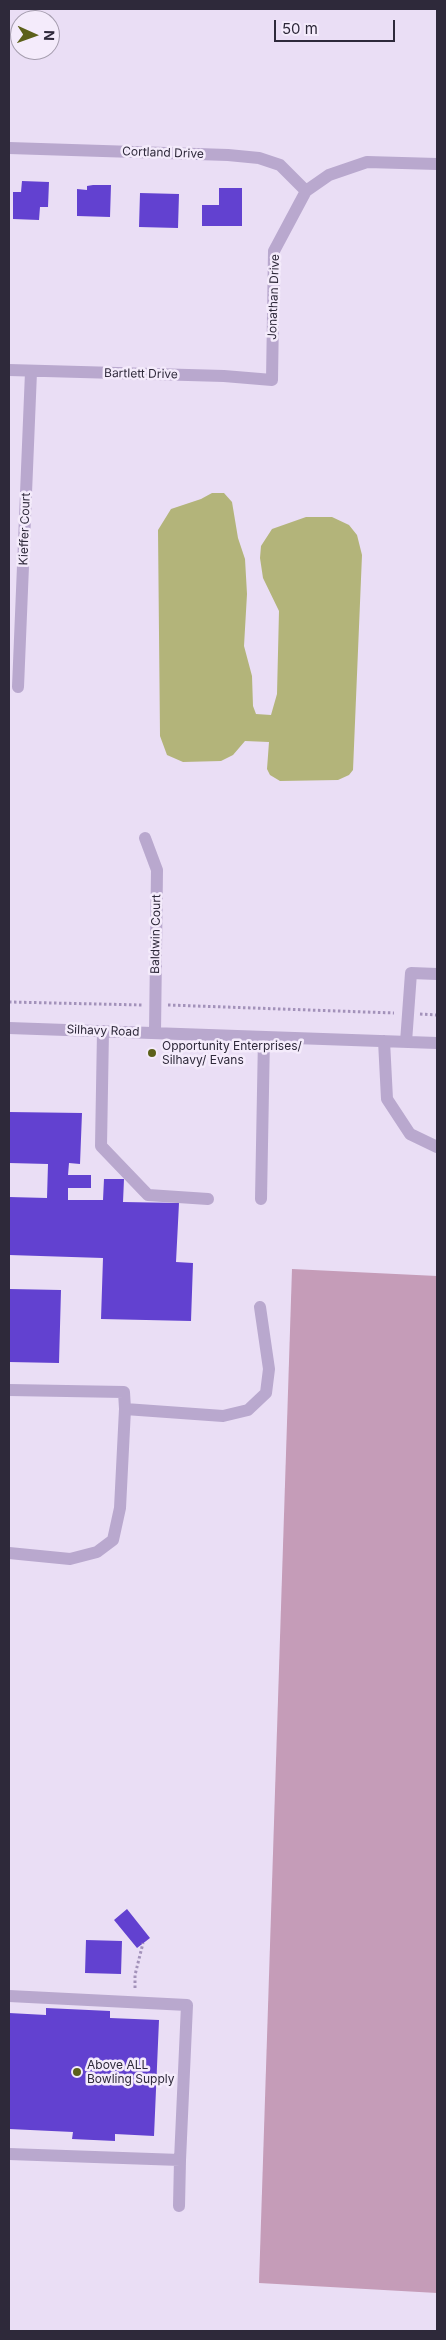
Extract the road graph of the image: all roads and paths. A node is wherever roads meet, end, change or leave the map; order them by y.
1 (9, 148) edge
2 (437, 164) edge
3 (306, 191) junction
4 (9, 370) edge
5 (31, 372) junction
6 (272, 380) joint
7 (18, 687) dead end
8 (145, 838) dead end
9 (437, 974) edge
10 (9, 1002) edge
11 (155, 1005) junction
12 (408, 1014) junction
13 (437, 1015) edge
14 (9, 1028) edge
15 (104, 1031) junction
16 (155, 1033) junction
17 (264, 1037) junction
18 (384, 1041) junction
19 (406, 1042) junction
20 (437, 1043) edge
21 (437, 1147) edge
22 (208, 1199) dead end
23 (261, 1199) dead end
24 (260, 1307) dead end
25 (9, 1390) edge
26 (125, 1409) junction
27 (9, 1553) edge
28 (144, 1943) dead end
29 (9, 1996) edge
30 (134, 2004) junction
31 (9, 2154) edge
32 (180, 2160) junction
33 (179, 2206) dead end

1 - 3 street, Cortland Drive
2 - 3 street
3 - 6 street, Jonathan Drive
4 - 5 street, Bartlett Drive
5 - 6 street, Bartlett Drive
5 - 7 street, Kieffer Court
8 - 11 street, Baldwin Court
9 - 12 street
10 - 11 path
11 - 12 path
11 - 16 street, Baldwin Court
12 - 13 path
12 - 19 street
14 - 15 street, Silhavy Road
15 - 16 street, Silhavy Road
15 - 22 street
16 - 17 street, Silhavy Road
17 - 18 street, Silhavy Road
17 - 23 street
18 - 19 street, Silhavy Road
18 - 21 street
19 - 20 street, Silhavy Road
24 - 26 street
25 - 26 street
26 - 27 street
28 - 30 path
29 - 30 street
30 - 32 street
31 - 32 street
32 - 33 street

